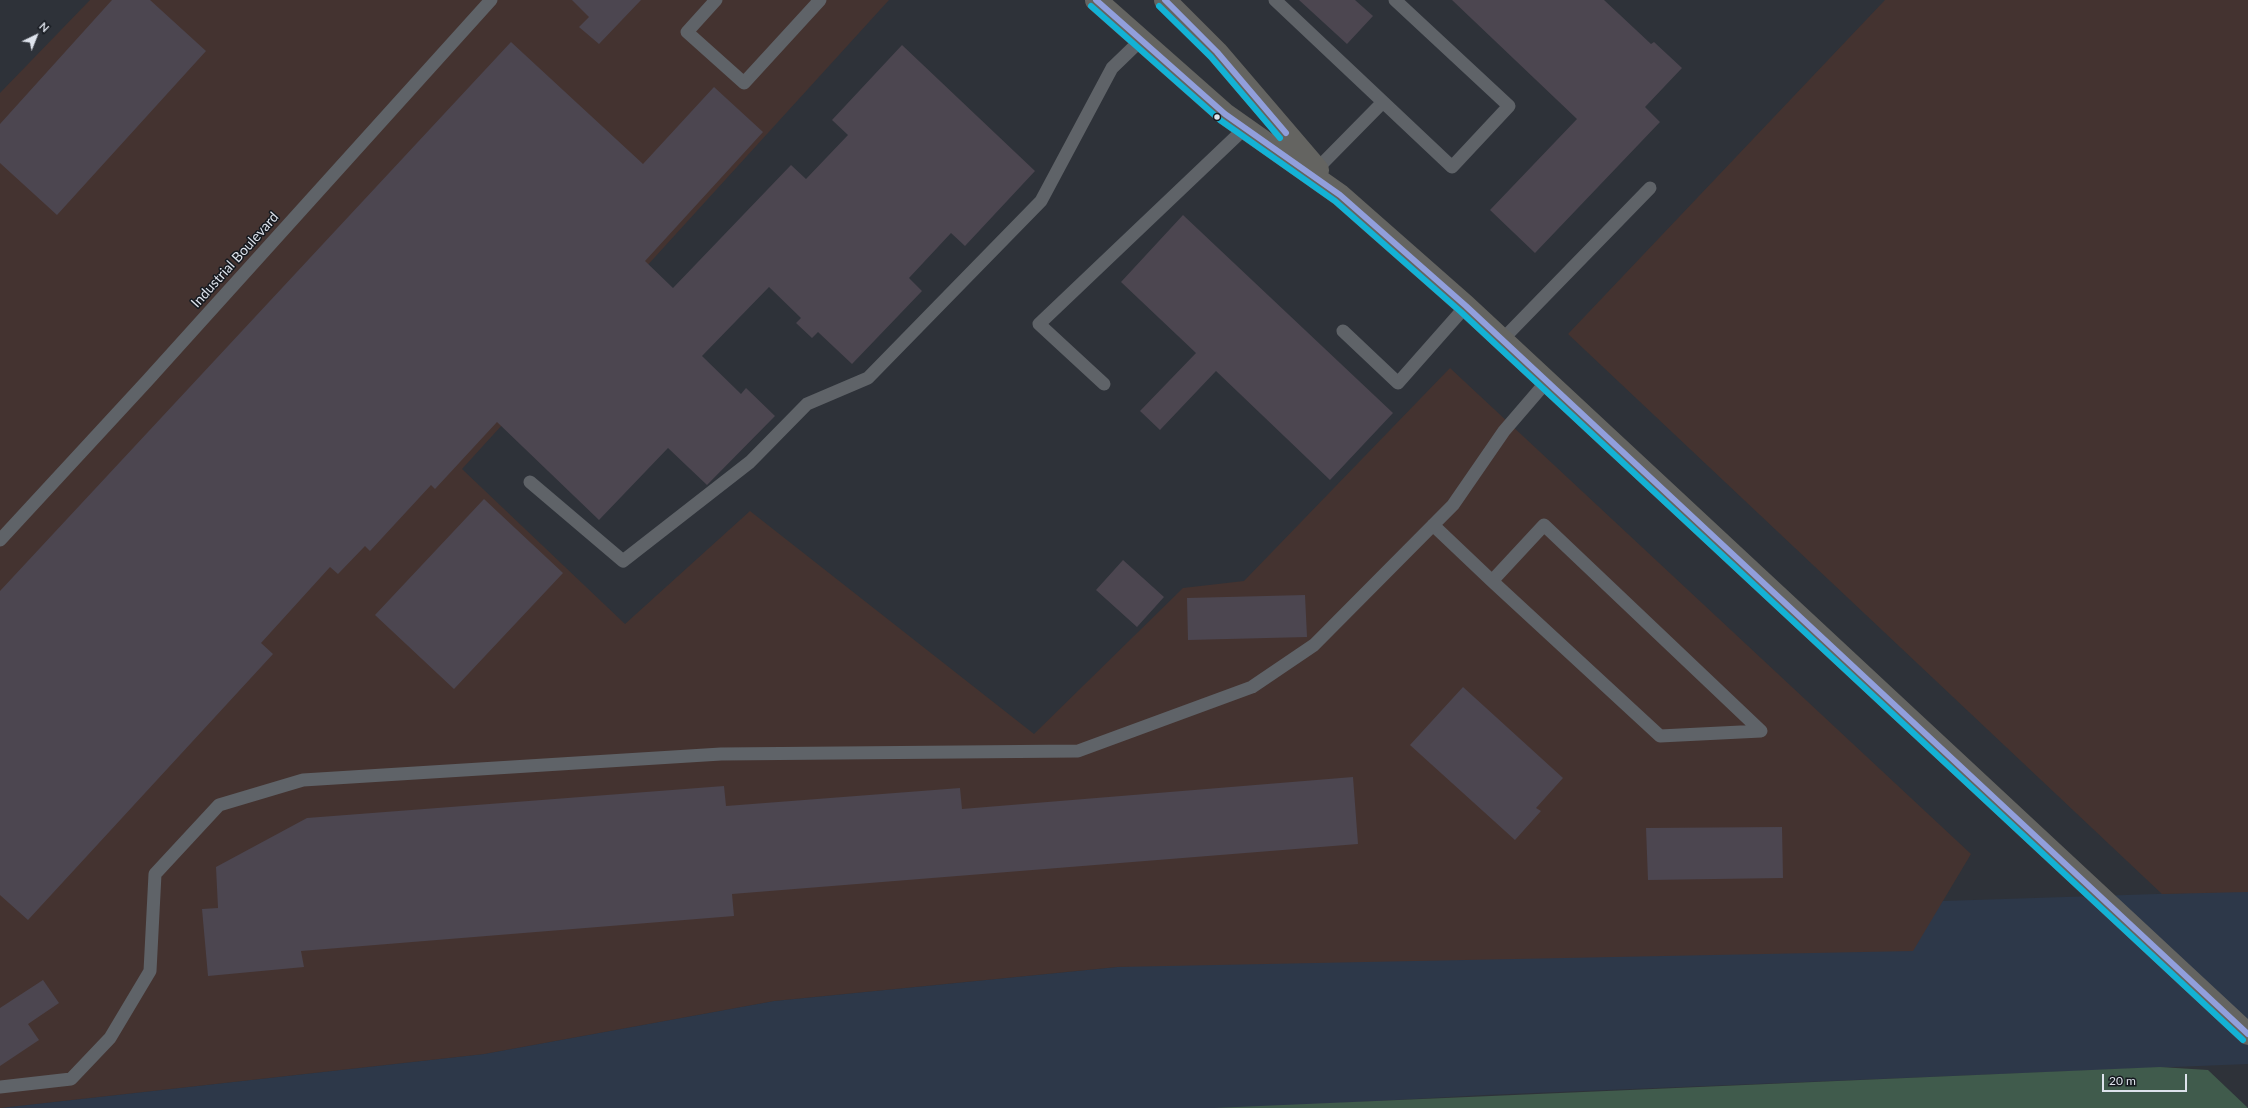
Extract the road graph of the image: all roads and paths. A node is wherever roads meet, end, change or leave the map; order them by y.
1 (491, 0) edge
2 (716, 0) edge
3 (820, 0) edge
4 (1096, 0) edge
5 (1165, 0) edge
6 (1275, 0) edge
7 (1394, 0) edge
8 (1141, 40) junction
9 (1384, 102) junction
10 (1244, 129) junction
11 (1317, 169) junction
12 (1650, 188) dead end
13 (1340, 195) junction
14 (1466, 306) junction
15 (1343, 331) dead end
16 (1502, 340) junction
17 (1547, 382) junction
18 (1104, 384) dead end
19 (530, 482) dead end
20 (1433, 525) junction
21 (0, 540) edge
22 (1492, 581) junction
23 (2248, 1034) edge
24 (0, 1087) edge

1 - 21 lane, Industrial Boulevard
2 - 3 lane
4 - 8 main road
5 - 11 main road
6 - 9 lane
7 - 9 lane
8 - 10 main road
8 - 19 lane
9 - 11 lane
10 - 13 main road
10 - 18 lane
11 - 13 main road
12 - 16 lane
13 - 14 main road
14 - 15 lane
14 - 16 main road
16 - 17 main road
17 - 20 lane
17 - 23 main road
20 - 22 lane
20 - 24 lane
22 - 22 lane

